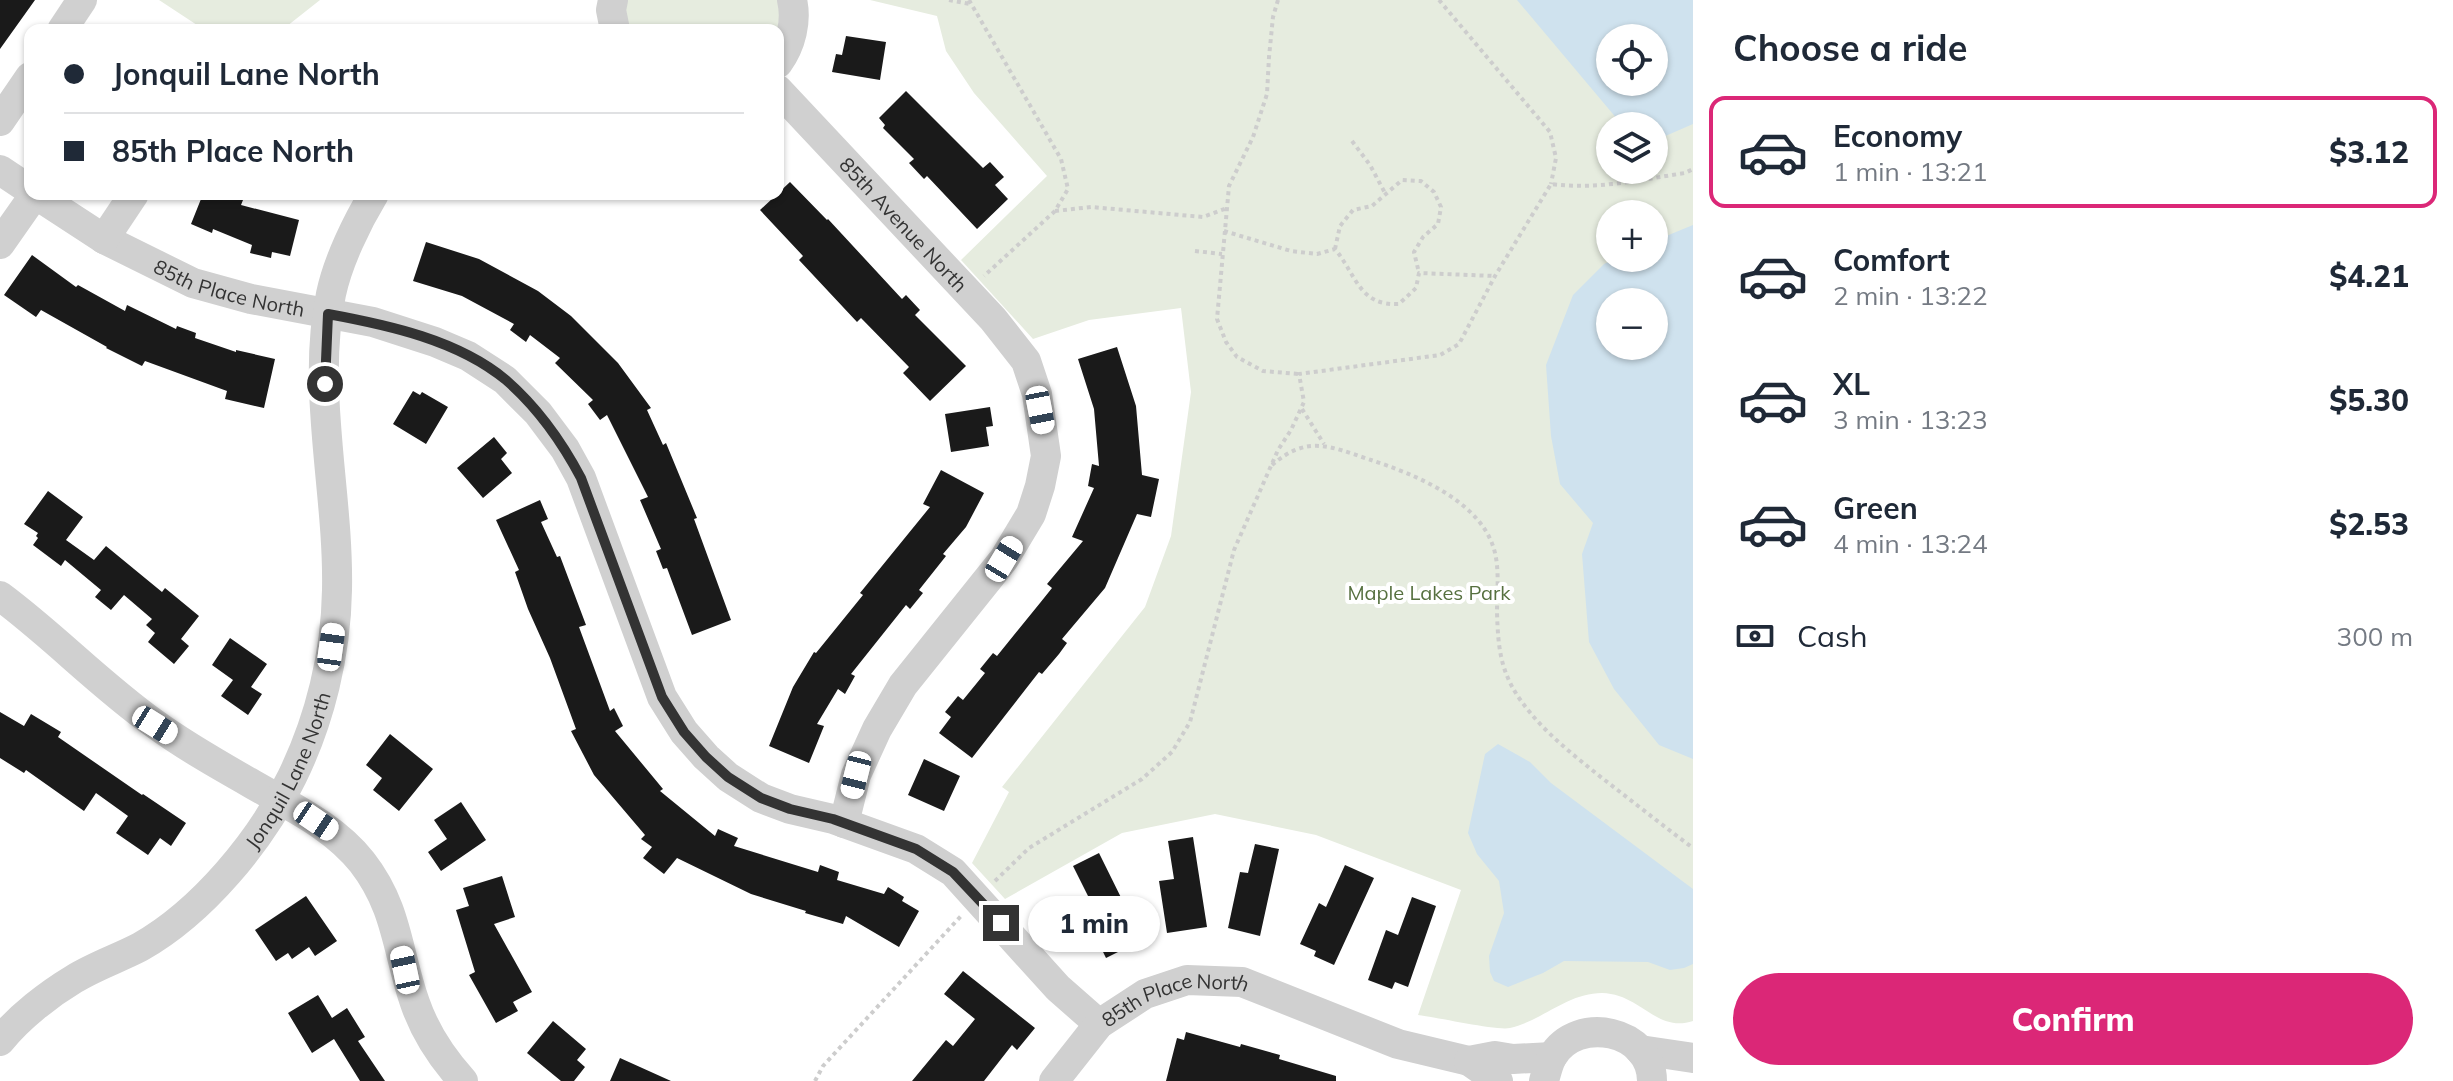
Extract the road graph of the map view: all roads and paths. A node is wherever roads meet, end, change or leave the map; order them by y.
1 (82, 0) edge
2 (613, 0) edge
3 (792, 0) edge
4 (949, 0) edge
5 (1278, 0) edge
6 (1439, 0) edge
7 (969, 2) edge
8 (66, 24) edge
9 (614, 24) edge
10 (784, 51) edge
11 (24, 86) edge
12 (784, 96) edge
13 (0, 121) edge
14 (1352, 141) dead end
15 (1693, 169) edge
16 (0, 170) edge
17 (1551, 184) junction
18 (24, 186) edge
19 (1385, 193) junction
20 (31, 200) edge
21 (44, 200) edge
22 (130, 200) edge
23 (370, 200) edge
24 (1227, 208) junction
25 (1055, 211) junction
26 (1224, 231) junction
27 (104, 239) junction
28 (0, 244) edge
29 (1335, 249) junction
30 (1195, 251) dead end
31 (1222, 254) junction
32 (1419, 273) junction
33 (1495, 276) junction
34 (968, 291) junction
35 (328, 314) junction
36 (1299, 374) junction
37 (1301, 408) junction
38 (1324, 444) junction
39 (1271, 467) junction
40 (0, 596) edge
41 (279, 799) junction
42 (844, 823) junction
43 (1693, 848) edge
44 (977, 898) junction
45 (1099, 1024) junction
46 (0, 1041) edge
47 (1640, 1050) junction
48 (1693, 1058) edge
49 (1469, 1061) junction
50 (1548, 1069) edge
51 (463, 1081) edge
52 (815, 1081) edge
53 (1054, 1081) edge
54 (1498, 1081) edge
55 (1652, 1081) edge

1 - 8 street
2 - 9 street
3 - 10 street
4 - 7 path
5 - 24 path
6 - 17 path
7 - 25 path
11 - 13 street
12 - 34 street, 85th Avenue North
14 - 19 path
15 - 17 path
16 - 18 street
17 - 33 path
19 - 29 path
19 - 32 path
20 - 28 street
21 - 27 street, 85th Place North
22 - 27 street
23 - 35 street, Jonquil Lane North
24 - 25 path
24 - 26 path
25 - 34 path
26 - 29 path
26 - 31 path
27 - 35 street, 85th Place North
29 - 32 path
30 - 31 path
31 - 36 path
32 - 33 path
33 - 36 path
34 - 42 street, 85th Avenue North
35 - 41 street, Jonquil Lane North
35 - 42 street, 85th Place North
36 - 37 path
37 - 38 path
37 - 39 path
38 - 39 path
38 - 43 path
39 - 44 path
40 - 41 street
41 - 46 street, Jonquil Lane North
41 - 51 street
42 - 44 street, 85th Place North
44 - 45 street, 85th Place North
44 - 52 path
45 - 49 street, 85th Place North
45 - 53 street
47 - 48 street
47 - 50 street
47 - 55 street
49 - 50 street, 85th Place North
49 - 54 street, 85th Place North

